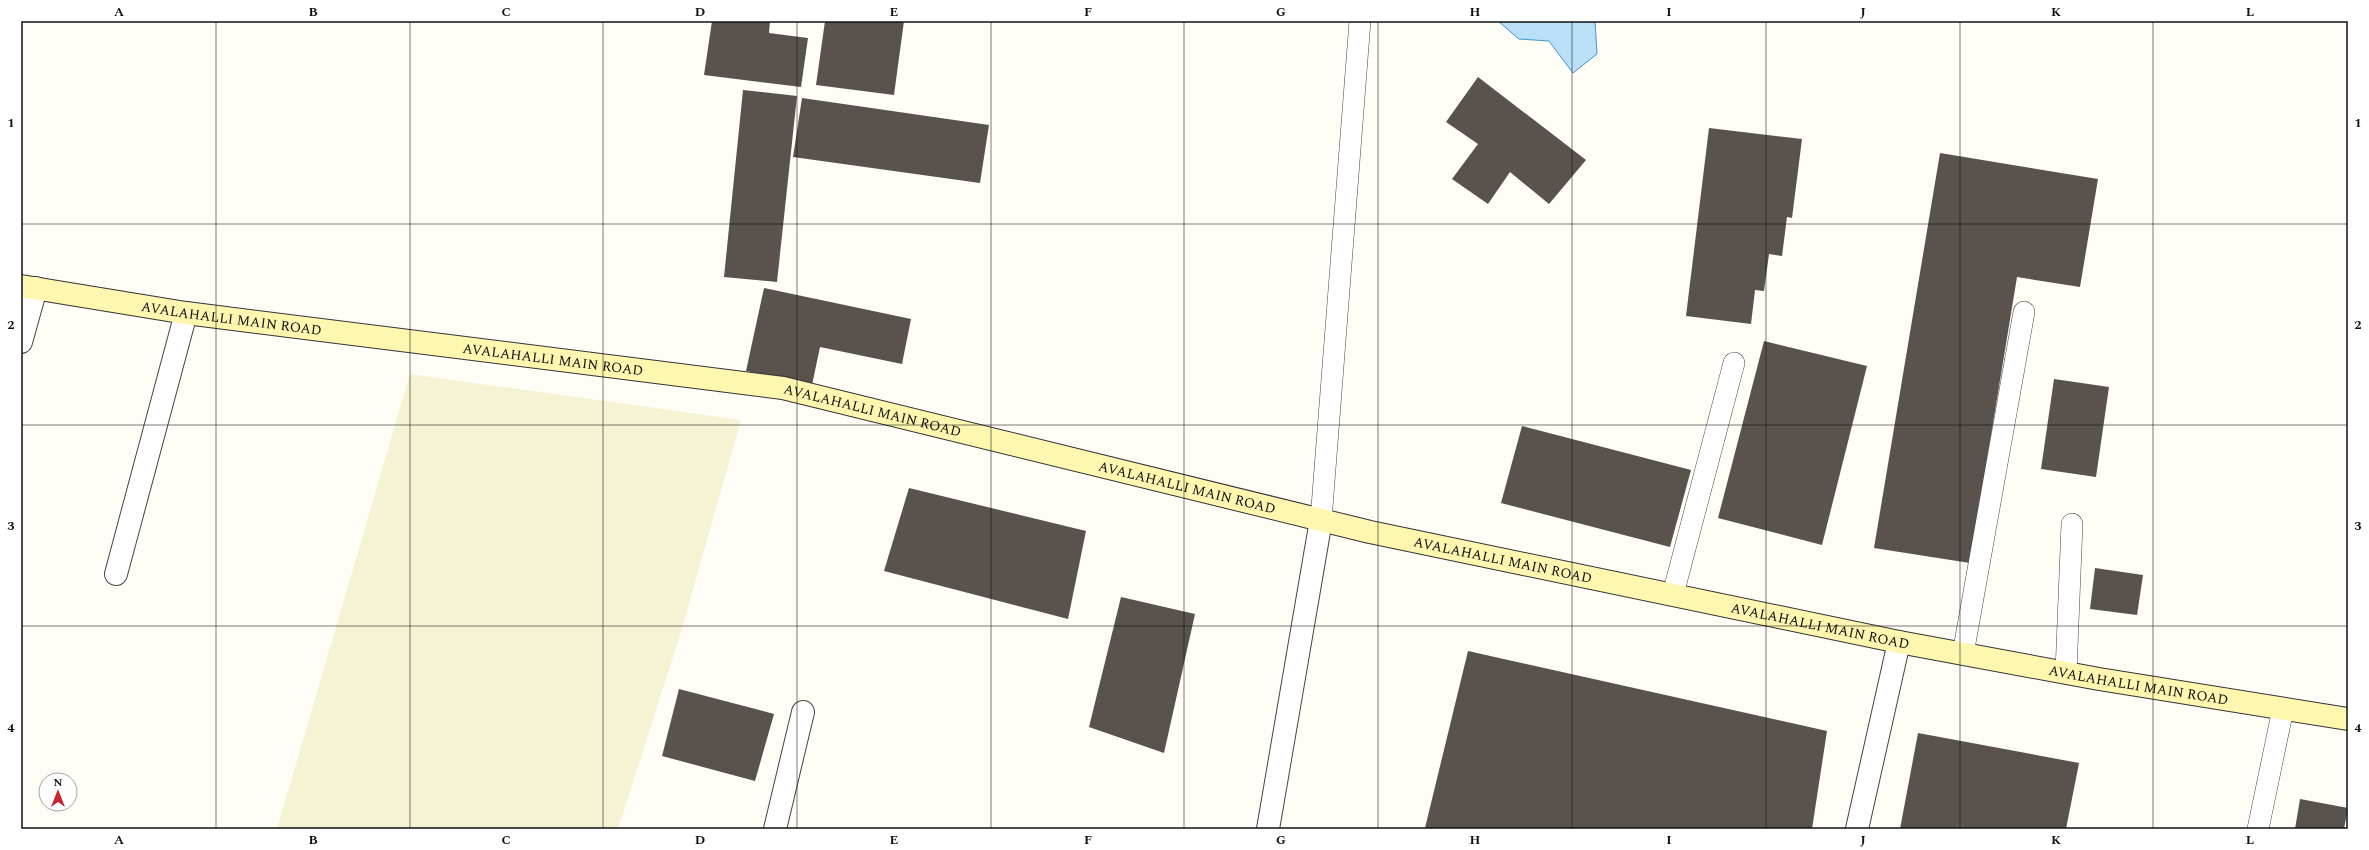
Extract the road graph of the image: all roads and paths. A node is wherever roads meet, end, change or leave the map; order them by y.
1 (1360, 21) edge
2 (29, 287) edge
3 (2024, 312) dead end
4 (186, 313) junction
5 (21, 342) edge
6 (1734, 363) dead end
7 (1320, 520) junction
8 (2072, 524) dead end
9 (116, 574) dead end
10 (1673, 594) junction
11 (1898, 642) junction
12 (1963, 654) junction
13 (2066, 672) junction
14 (2283, 709) junction
15 (803, 712) dead end
16 (2348, 719) edge
17 (775, 829) edge
18 (1268, 829) edge
19 (1857, 829) edge
20 (2258, 829) edge

1 - 7 lane
2 - 4 main road, AVALAHALLI MAIN ROAD
2 - 5 street
3 - 12 lane
4 - 7 main road, AVALAHALLI MAIN ROAD
4 - 9 street
6 - 10 lane
7 - 10 main road, AVALAHALLI MAIN ROAD
7 - 18 street
8 - 13 lane
10 - 11 main road, AVALAHALLI MAIN ROAD
11 - 12 main road, AVALAHALLI MAIN ROAD
11 - 19 street
12 - 13 main road, AVALAHALLI MAIN ROAD
13 - 14 main road, AVALAHALLI MAIN ROAD
14 - 16 main road, AVALAHALLI MAIN ROAD
14 - 20 lane
15 - 17 street

